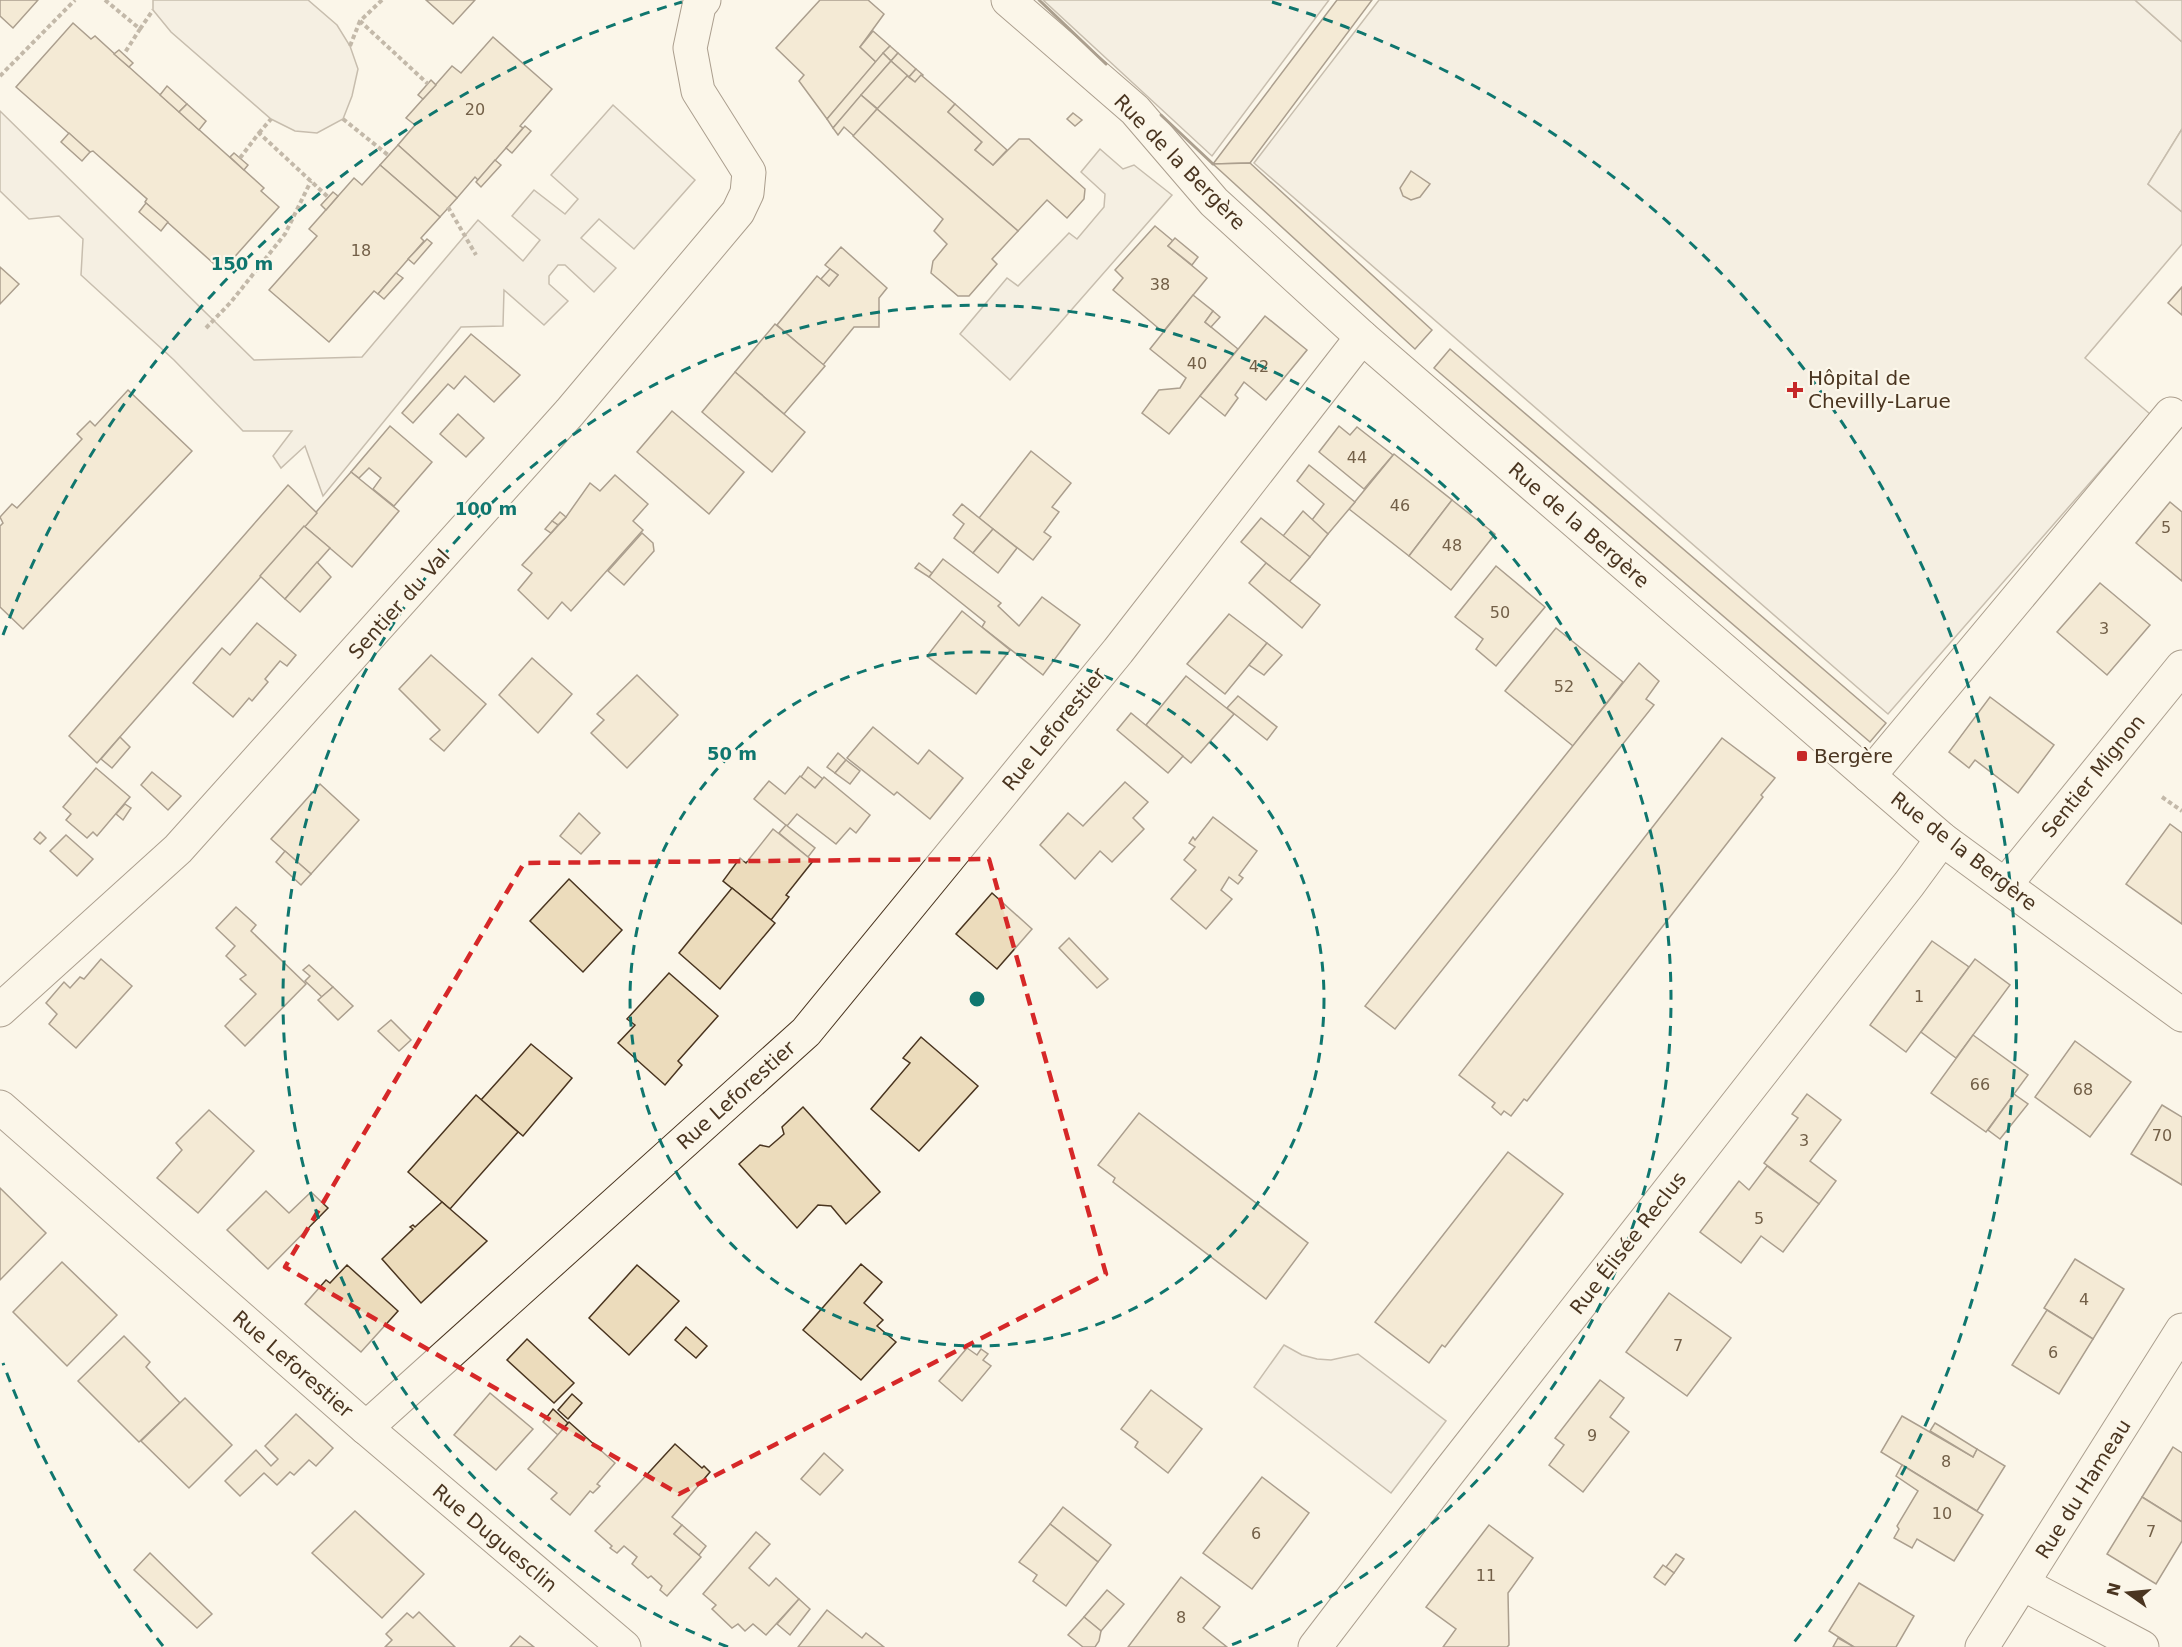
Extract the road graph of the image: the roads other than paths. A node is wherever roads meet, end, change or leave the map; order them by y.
1 (704, 0) edge
2 (1008, 0) edge
3 (1362, 337) junction
4 (2171, 414) dead end
5 (2182, 667) edge
6 (1869, 776) junction
7 (1942, 839) junction
8 (2005, 885) junction
9 (0, 1010) edge
10 (2182, 1015) edge
11 (0, 1107) edge
12 (2182, 1330) edge
13 (366, 1428) junction
14 (2023, 1584) junction
15 (624, 1647) edge
16 (1315, 1647) edge
17 (1982, 1647) edge
18 (2142, 1647) edge

1 - 9 street, Sentier du Val
2 - 3 street, Rue de la Bergère
3 - 6 street, Rue de la Bergère
3 - 13 street, Rue Leforestier
4 - 6 street
5 - 8 street, Sentier Mignon
6 - 7 street, Rue de la Bergère
7 - 8 street, Rue de la Bergère
7 - 16 street, Rue Élisée Reclus
8 - 10 street, Rue de la Bergère
11 - 13 street, Rue Leforestier
12 - 14 street, Rue du Hameau
13 - 15 street, Rue Duguesclin
14 - 17 street, Rue du Hameau
14 - 18 street

